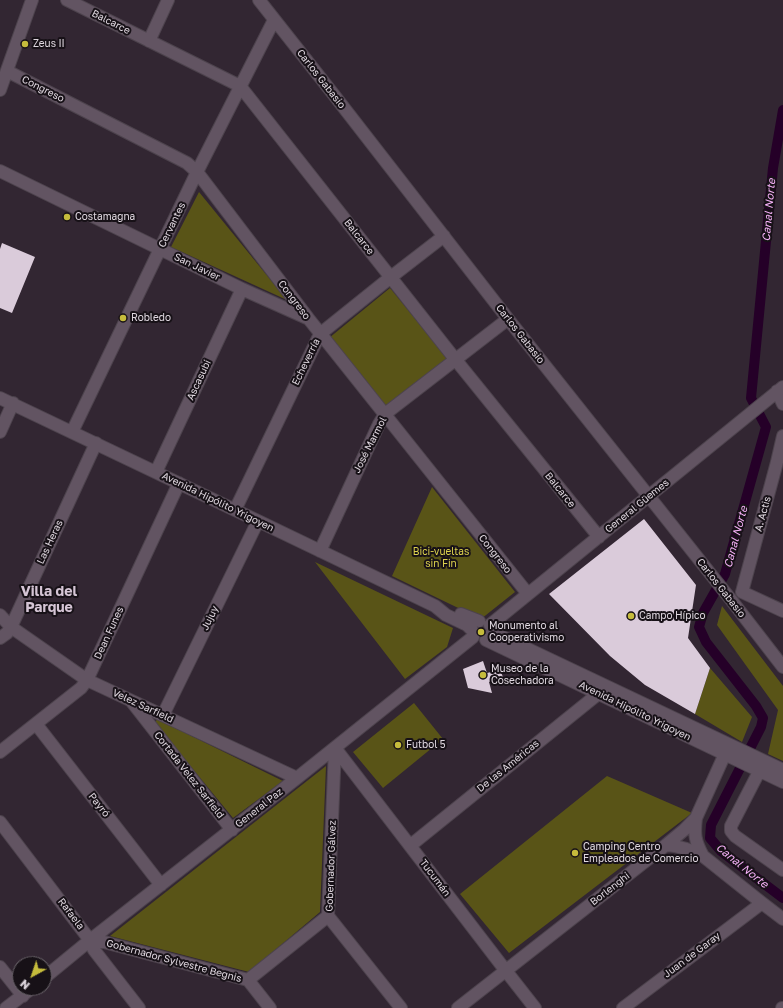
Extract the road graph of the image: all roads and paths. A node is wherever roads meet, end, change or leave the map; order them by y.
1 (32, 0) edge
2 (67, 0) edge
3 (168, 0) edge
4 (259, 0) edge
5 (274, 20) junction
6 (149, 41) junction
7 (7, 71) junction
8 (240, 86) junction
9 (0, 90) edge
10 (0, 171) edge
11 (197, 172) junction
12 (444, 236) junction
13 (160, 249) junction
14 (391, 277) junction
15 (242, 289) junction
16 (308, 318) junction
17 (508, 319) junction
18 (320, 334) junction
19 (455, 359) junction
20 (780, 389) edge
21 (0, 398) edge
22 (13, 403) junction
23 (783, 404) edge
24 (385, 414) junction
25 (0, 432) edge
26 (72, 432) junction
27 (783, 436) edge
28 (96, 443) junction
29 (780, 463) edge
30 (156, 472) junction
31 (179, 483) junction
32 (649, 496) junction
33 (235, 510) junction
34 (258, 521) junction
35 (598, 537) junction
36 (320, 551) junction
37 (742, 592) junction
38 (528, 594) junction
39 (730, 599) junction
40 (783, 611) edge
41 (0, 615) edge
42 (12, 627) junction
43 (482, 631) junction
44 (0, 638) edge
45 (783, 667) edge
46 (87, 680) junction
47 (600, 689) junction
48 (132, 701) junction
49 (163, 715) junction
50 (36, 724) junction
51 (335, 748) junction
52 (0, 752) edge
53 (732, 752) junction
54 (758, 765) junction
55 (783, 770) edge
56 (297, 778) junction
57 (783, 782) edge
58 (696, 818) junction
59 (0, 822) edge
60 (232, 830) junction
61 (410, 845) junction
62 (666, 845) junction
63 (704, 856) junction
64 (783, 870) edge
65 (161, 885) junction
66 (762, 903) junction
67 (328, 916) junction
68 (783, 919) edge
69 (89, 941) junction
70 (0, 967) edge
71 (52, 971) edge
72 (506, 971) junction
73 (12, 978) edge
74 (248, 980) junction
75 (22, 996) edge
76 (6, 1008) edge
77 (138, 1008) edge
78 (270, 1008) edge
79 (401, 1008) edge
80 (458, 1008) edge
81 (535, 1008) edge
82 (623, 1008) edge

1 - 7 street
2 - 6 street, Balcarce
3 - 6 street
4 - 5 street, Carlos Gabasio
5 - 8 street, Cervantes
5 - 12 street, Carlos Gabasio
6 - 8 street, Balcarce
7 - 9 street
7 - 11 street, Congreso
8 - 11 street, Cervantes
8 - 14 street, Balcarce
10 - 13 street, San Javier
11 - 13 street, Cervantes
11 - 16 street, Congreso
12 - 14 street, Echeverría
12 - 17 street, Carlos Gabasio
13 - 15 street, San Javier
13 - 26 street, Cervantes
14 - 18 street, Echeverría
14 - 19 street, Balcarce
15 - 16 street, San Javier
15 - 30 street, Ascasubi
16 - 18 street, Congreso
17 - 19 street, José Marmol
17 - 32 street, Carlos Gabasio
18 - 24 street, Congreso
18 - 33 street, Echeverría
19 - 24 street, José Marmol
19 - 35 street, Balcarce
20 - 23 street
20 - 32 street, General Güemes
21 - 22 street, Avenida Hipólito Yrigoyen
22 - 25 street
22 - 26 street, Avenida Hipólito Yrigoyen
24 - 36 street, José Marmol
24 - 38 street, Congreso
26 - 28 street, Avenida Hipólito Yrigoyen
27 - 29 street, A. Actis
28 - 30 street, Avenida Hipólito Yrigoyen
28 - 42 street, Las Heras
29 - 37 street, A. Actis
30 - 31 street, Avenida Hipólito Yrigoyen
31 - 33 street, Avenida Hipólito Yrigoyen
31 - 46 street, Dean Funes
32 - 35 street, General Güemes
32 - 39 street, Carlos Gabasio
33 - 34 street, Avenida Hipólito Yrigoyen
34 - 36 street, Avenida Hipólito Yrigoyen
34 - 49 street, Jujuy
35 - 38 street, General Güemes
36 - 43 street, Avenida Hipólito Yrigoyen
37 - 39 street
37 - 40 street
38 - 43 street, General Güemes
39 - 45 street, Carlos Gabasio
41 - 42 street, Velez Sarfield
42 - 44 street, Las Heras
42 - 46 street, Velez Sarfield
43 - 47 street, Avenida Hipólito Yrigoyen
43 - 51 street, General Paz
46 - 48 street, Velez Sarfield
46 - 50 street, Dean Funes
47 - 53 street, Avenida Hipólito Yrigoyen
47 - 61 street, De las Américas
48 - 49 street, Velez Sarfield
48 - 60 street, Cortada Velez Sarfield
49 - 56 street, Velez Sarfield
50 - 52 street, Dean Funes
50 - 65 street, Payró
51 - 56 street, General Paz
51 - 61 street, Tucumán
51 - 67 street, Gobernador Gálvez
53 - 54 street, Avenida Hipólito Yrigoyen
53 - 58 street, Borlenghi
54 - 55 street, Avenida Hipólito Yrigoyen
54 - 57 street, Avenida Hipólito Yrigoyen
54 - 64 street
56 - 60 street, General Paz
58 - 62 street, Borlenghi
58 - 63 street
59 - 69 street, Rafaela
60 - 65 street, General Paz
61 - 72 street, Tucumán
62 - 63 street
62 - 72 street, Borlenghi
63 - 66 street
65 - 69 street, General Paz
66 - 68 street
66 - 82 street, Juan de Garay
67 - 74 street
67 - 79 street, Gobernador Gálvez
69 - 71 street, General Paz
69 - 74 street, Gobernador Sylvestre Begnis
69 - 77 street, Rafaela
70 - 73 street
72 - 80 street, Borlenghi
72 - 81 street, Tucumán
74 - 78 street, Gobernador Sylvestre Begnis
75 - 76 street

